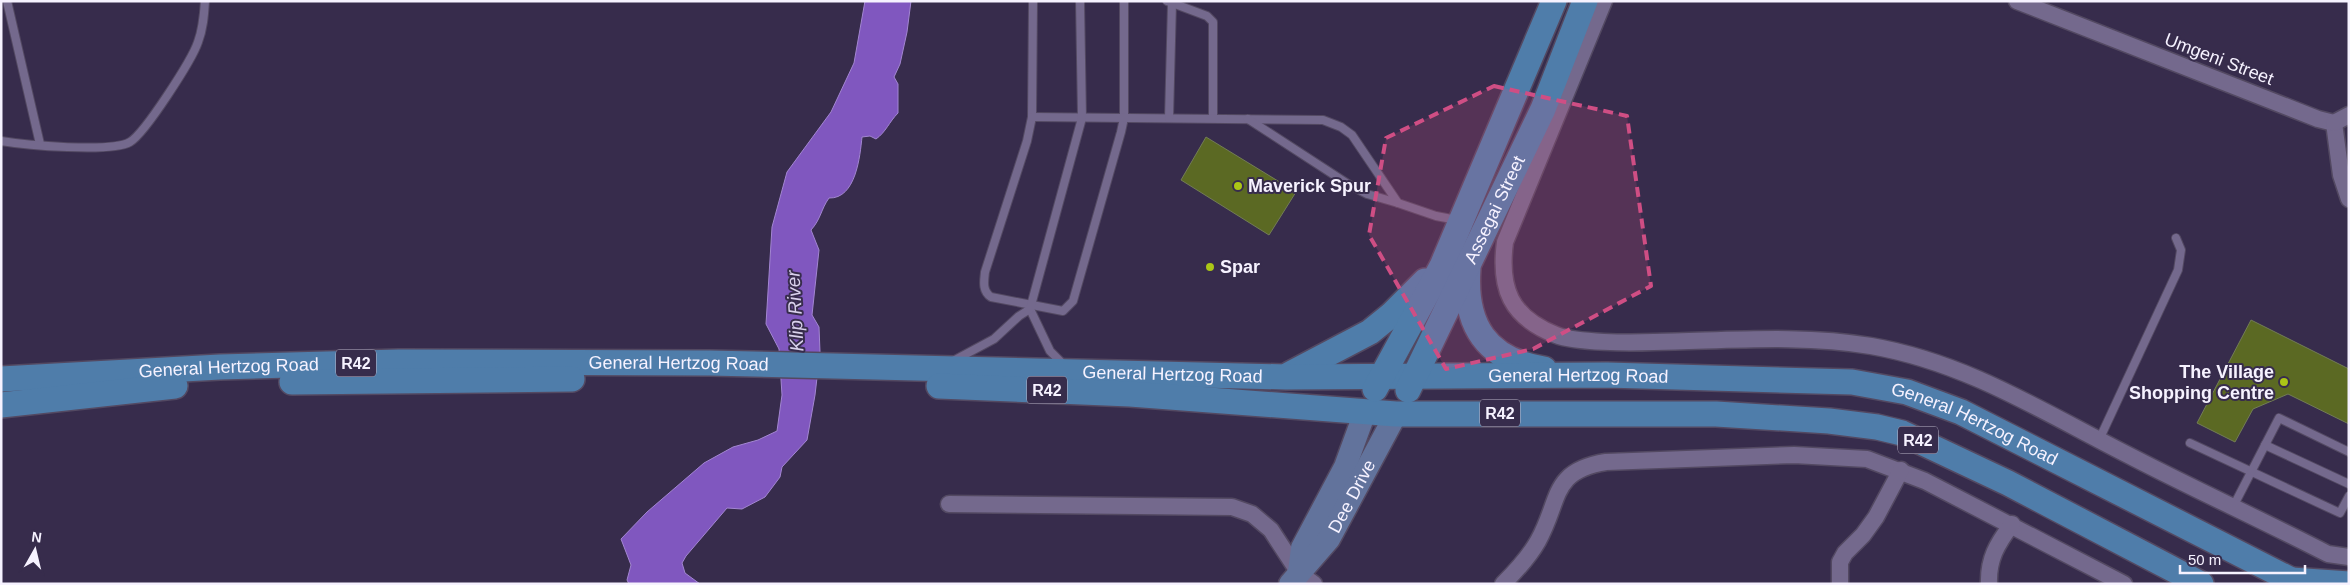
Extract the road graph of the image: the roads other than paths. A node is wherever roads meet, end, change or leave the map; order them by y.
1 (7, 1) edge
2 (205, 1) edge
3 (1033, 1) edge
4 (1080, 1) edge
5 (1124, 1) edge
6 (1554, 1) edge
7 (1585, 1) edge
8 (1604, 1) edge
9 (2017, 1) edge
10 (1170, 2) edge
11 (1032, 118) junction
12 (1082, 118) junction
13 (1124, 118) junction
14 (1169, 118) junction
15 (1214, 118) junction
16 (1248, 119) junction
17 (2341, 119) edge
18 (1, 140) edge
19 (40, 144) junction
20 (2349, 199) edge
21 (1398, 203) junction
22 (1475, 220) junction
23 (2176, 238) dead end
24 (1469, 261) junction
25 (1442, 266) junction
26 (1031, 307) junction
27 (940, 369) junction
28 (710, 371) junction
29 (1076, 372) junction
30 (869, 375) junction
31 (1582, 375) junction
32 (1286, 377) junction
33 (1380, 377) junction
34 (1414, 377) junction
35 (1, 379) edge
36 (1, 405) edge
37 (1365, 412) junction
38 (1396, 414) junction
39 (2099, 440) junction
40 (2190, 442) dead end
41 (2265, 445) junction
42 (2349, 452) edge
43 (1901, 470) junction
44 (2251, 472) junction
45 (2349, 484) edge
46 (2349, 496) edge
47 (949, 504) dead end
48 (2232, 507) junction
49 (2012, 524) junction
50 (2349, 558) edge
51 (1301, 580) edge
52 (2295, 582) edge
53 (1503, 584) edge
54 (1840, 584) edge
55 (1989, 584) edge
56 (2124, 584) edge
57 (2201, 584) edge
58 (2349, 584) edge

1 - 19 lane
2 - 19 lane
3 - 11 lane
4 - 12 lane
5 - 13 lane
6 - 22 main road, Assegai Street
7 - 22 main road, Assegai Street
8 - 39 street, General Hertzog Road
9 - 17 street, Umgeni Street
10 - 14 lane
10 - 15 lane
11 - 12 lane
11 - 26 lane
12 - 13 lane
12 - 26 lane
13 - 14 lane
13 - 26 lane
14 - 15 lane
15 - 16 lane
16 - 21 lane
16 - 21 lane
17 - 20 street, Umgeni Street
18 - 19 lane
21 - 22 lane
22 - 24 main road, Assegai Street
22 - 25 main road, Assegai Street
23 - 39 lane
24 - 31 main road
24 - 34 main road, Assegai Street
25 - 32 main road
25 - 33 main road, Assegai Street
26 - 27 lane
26 - 29 lane
27 - 29 main road, General Hertzog Road / R42
27 - 30 main road, General Hertzog Road / R42
28 - 30 main road, General Hertzog Road / R42
28 - 35 main road, General Hertzog Road / R42
28 - 36 main road, General Hertzog Road / R42
29 - 32 main road, General Hertzog Road / R42
30 - 37 main road, General Hertzog Road / R42
31 - 34 main road, General Hertzog Road / R42
31 - 52 main road, General Hertzog Road / R42
32 - 33 main road, General Hertzog Road / R42
33 - 34 main road, General Hertzog Road / R42
33 - 37 main road, Assegai Street
34 - 38 main road, Assegai Street
37 - 38 main road, General Hertzog Road / R42
37 - 51 street, Dee Drive
38 - 51 street, Dee Drive
38 - 57 main road, General Hertzog Road / R42
39 - 48 street, General Hertzog Road
40 - 44 lane
41 - 42 lane
41 - 44 lane
41 - 45 lane
43 - 49 street
43 - 53 street
43 - 54 street
44 - 46 lane
44 - 48 lane
47 - 51 street
48 - 50 street, General Hertzog Road
49 - 55 street
49 - 56 street
52 - 58 main road

